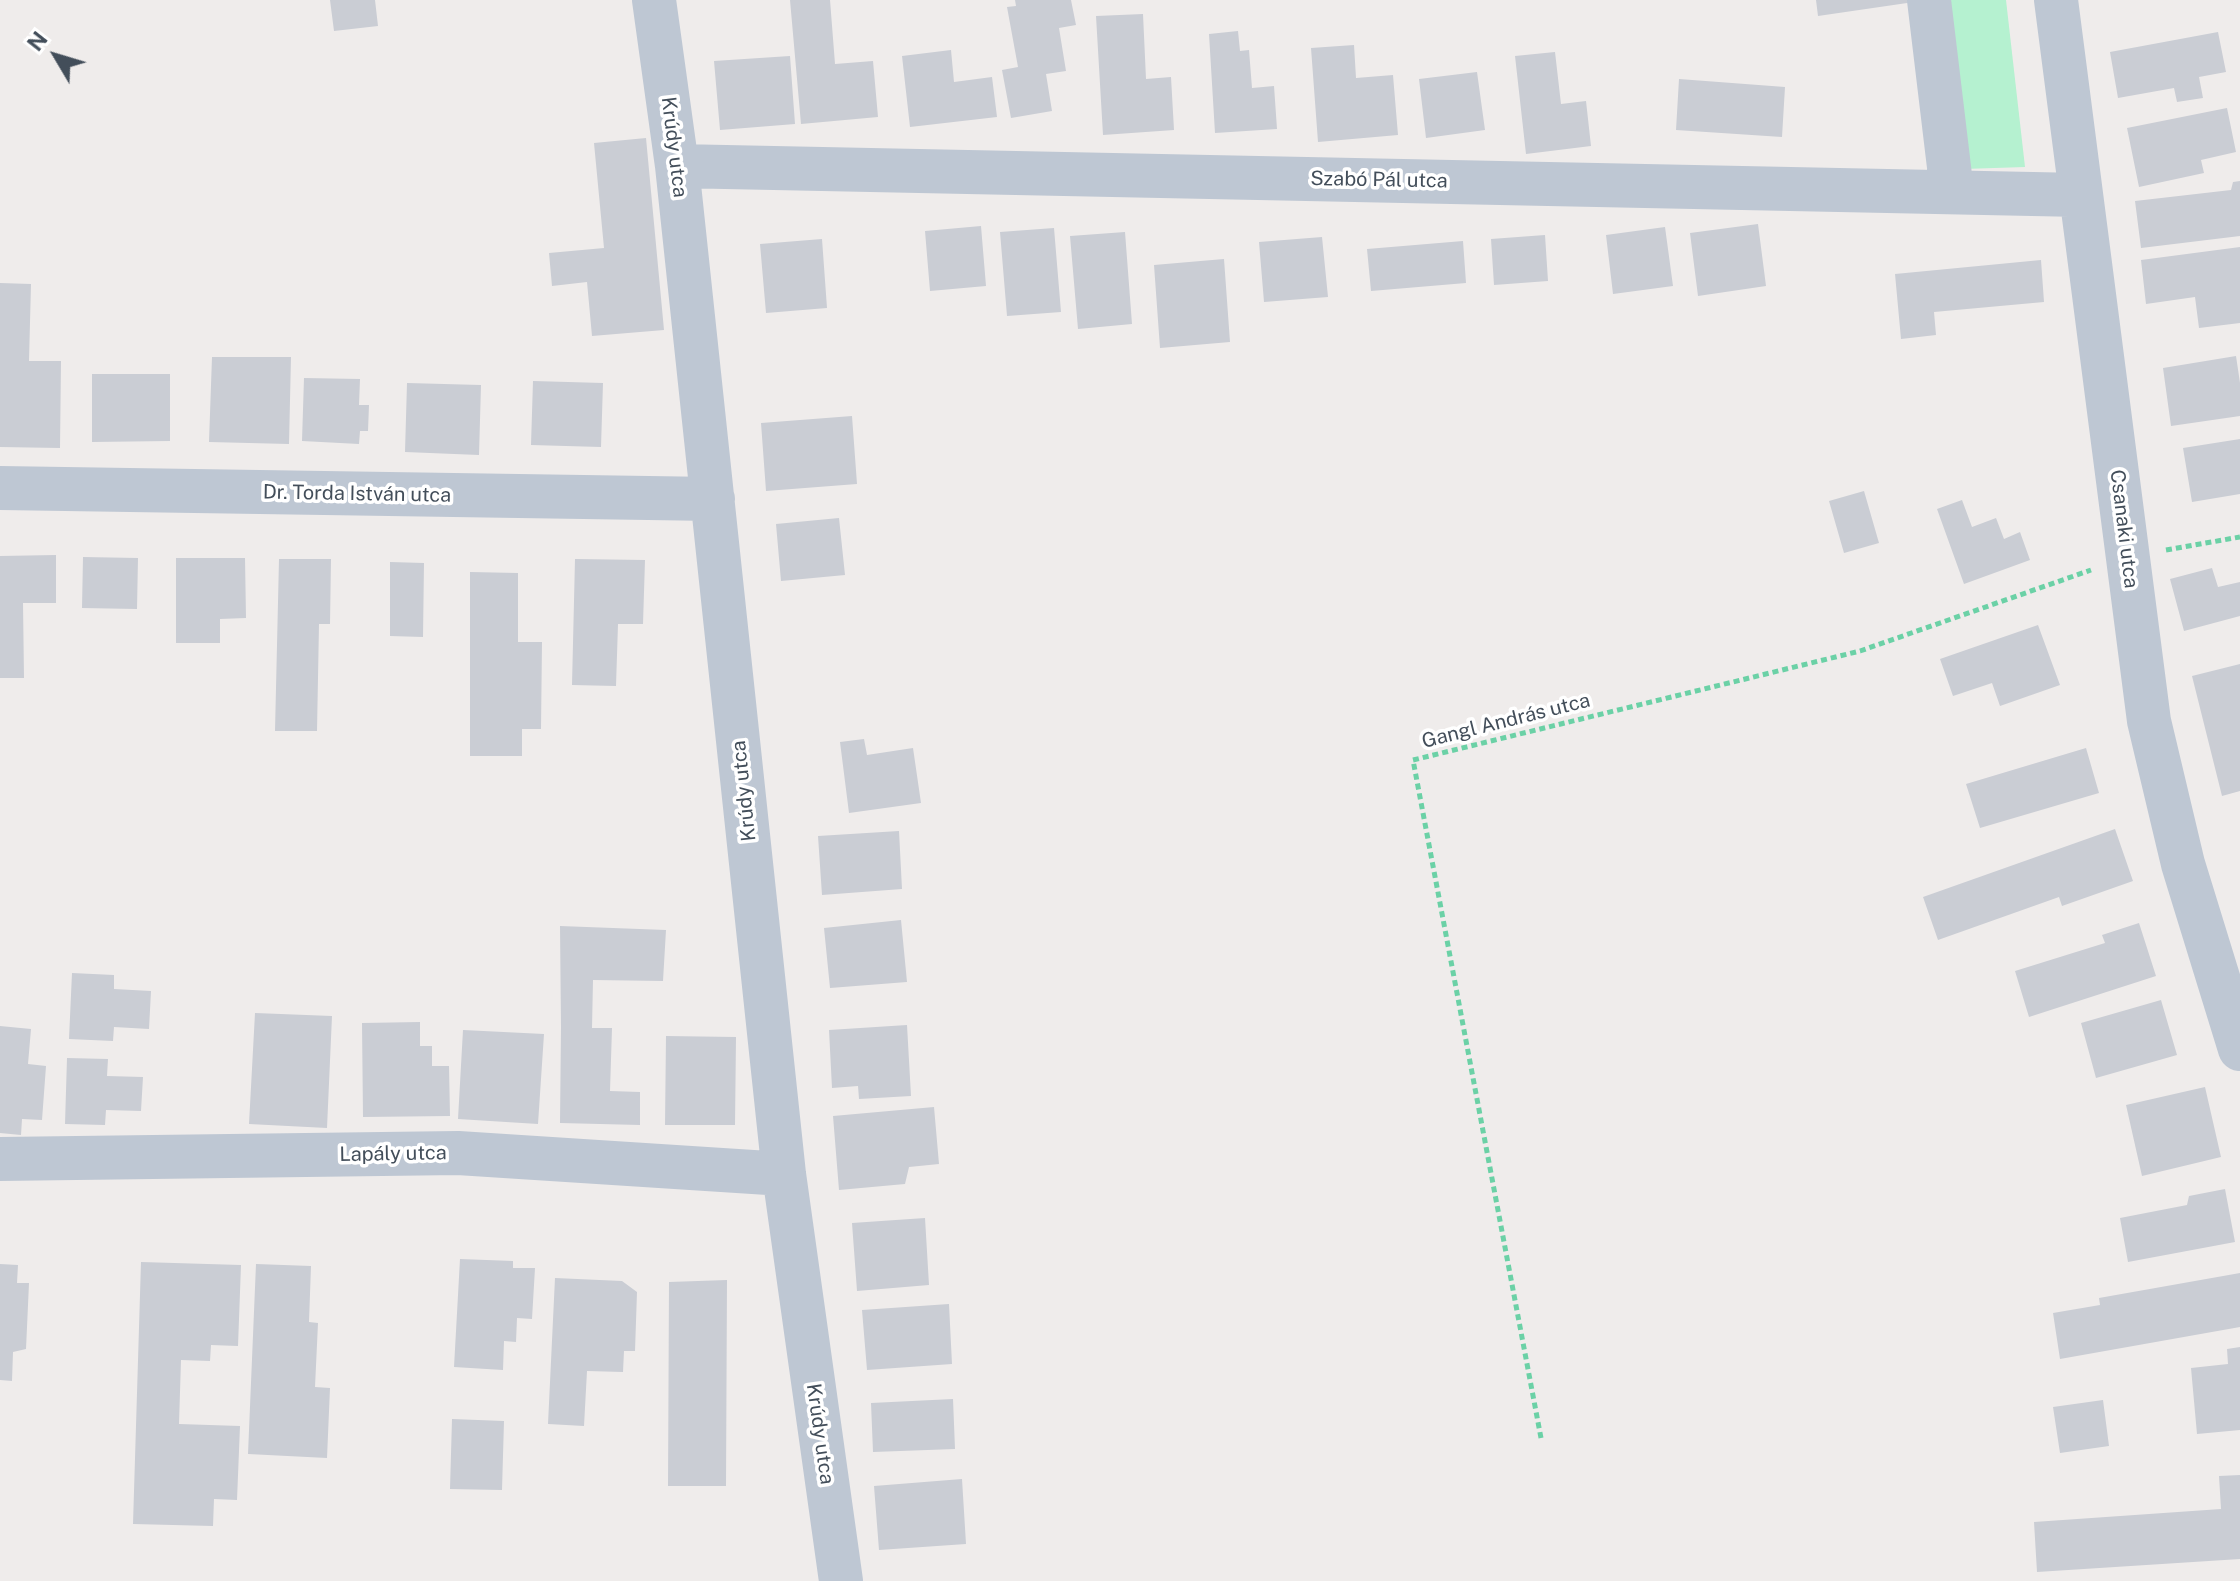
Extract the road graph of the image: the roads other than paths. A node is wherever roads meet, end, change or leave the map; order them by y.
1 (654, 0) edge
2 (1929, 0) edge
3 (2056, 0) edge
4 (677, 166) junction
5 (1952, 192) junction
6 (2081, 195) junction
7 (0, 488) edge
8 (713, 499) junction
9 (2240, 1049) edge
10 (0, 1159) edge
11 (784, 1174) junction
12 (841, 1581) edge

1 - 4 street, Krúdy utca
2 - 5 street
3 - 6 street, Csanaki utca
4 - 5 street, Szabó Pál utca
4 - 8 street, Krúdy utca
5 - 6 street, Szabó Pál utca
6 - 9 street, Csanaki utca
7 - 8 street, Dr. Torda István utca
8 - 11 street, Krúdy utca
10 - 11 street, Lapály utca
11 - 12 street, Krúdy utca

